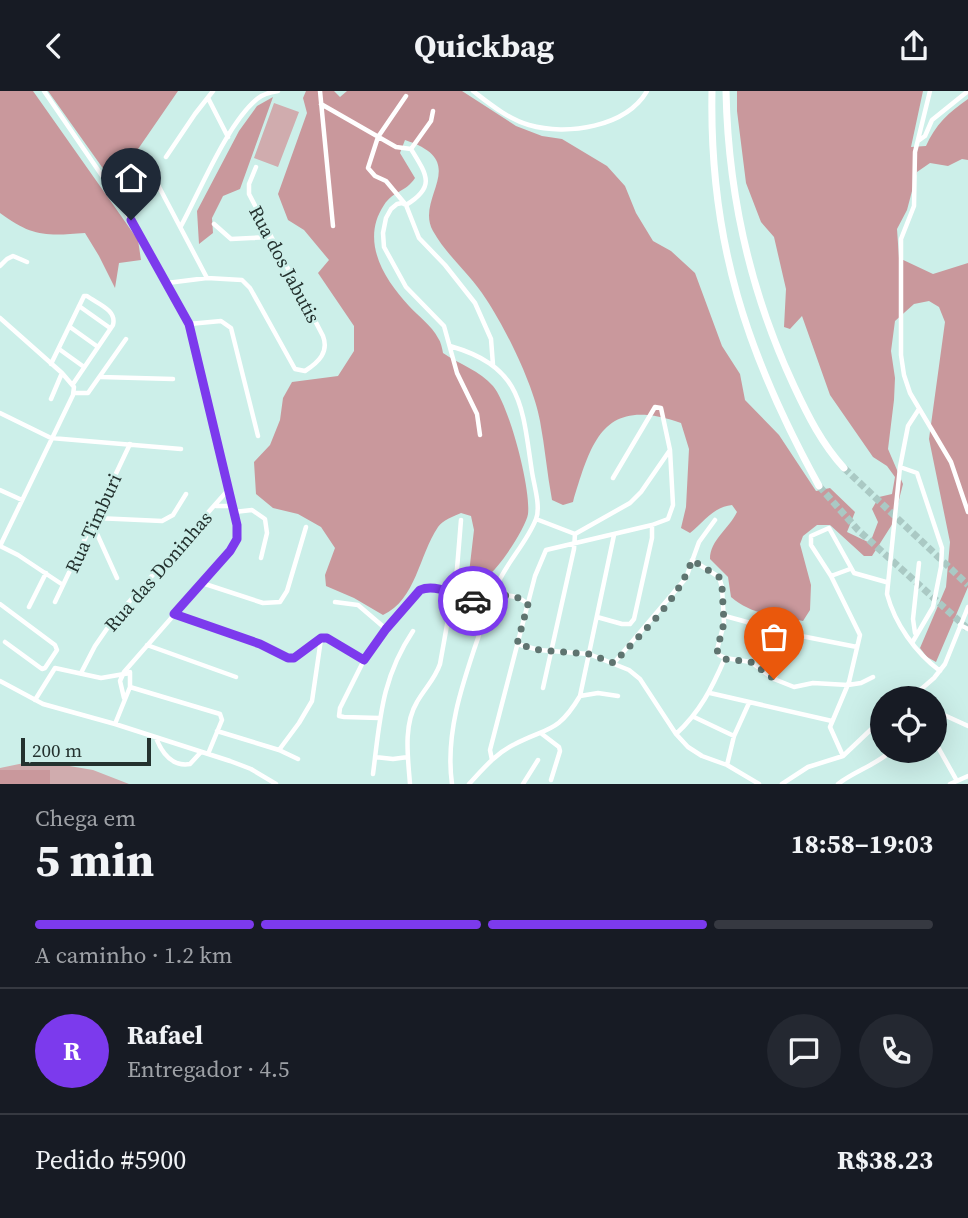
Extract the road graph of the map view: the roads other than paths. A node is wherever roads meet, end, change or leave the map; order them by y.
1 (44, 91) edge
2 (214, 91) edge
3 (278, 91) edge
4 (320, 91) edge
5 (473, 91) edge
6 (712, 91) edge
7 (726, 91) edge
8 (930, 91) edge
9 (968, 91) edge
10 (645, 92) edge
11 (406, 96) dead end
12 (208, 98) junction
13 (321, 104) junction
14 (433, 111) dead end
15 (228, 137) junction
16 (379, 137) junction
17 (917, 142) junction
18 (411, 149) junction
19 (166, 157) dead end
20 (137, 167) dead end
21 (256, 167) dead end
22 (406, 205) junction
23 (214, 224) dead end
24 (181, 226) junction
25 (332, 226) dead end
26 (270, 237) junction
27 (27, 262) dead end
28 (0, 266) edge
29 (206, 278) junction
30 (167, 283) junction
31 (79, 306) junction
32 (0, 318) edge
33 (189, 324) junction
34 (70, 327) junction
35 (110, 328) junction
36 (126, 339) dead end
37 (450, 346) junction
38 (98, 347) junction
39 (59, 349) junction
40 (51, 364) junction
41 (493, 365) junction
42 (84, 367) junction
43 (62, 373) junction
44 (100, 377) junction
45 (173, 379) dead end
46 (73, 384) junction
47 (74, 393) junction
48 (51, 398) dead end
49 (919, 409) junction
50 (0, 412) edge
51 (480, 435) dead end
52 (258, 436) dead end
53 (51, 438) junction
54 (130, 444) junction
55 (181, 449) dead end
56 (670, 450) junction
57 (900, 467) junction
58 (844, 468) tunnel mouth
59 (613, 478) dead end
60 (819, 486) tunnel mouth
61 (0, 490) edge
62 (228, 490) junction
63 (186, 494) dead end
64 (22, 501) junction
65 (215, 506) junction
66 (233, 509) junction
67 (968, 512) edge
68 (96, 518) junction
69 (536, 519) junction
70 (461, 520) dead end
71 (715, 520) dead end
72 (92, 525) junction
73 (652, 525) junction
74 (306, 527) dead end
75 (575, 534) junction
76 (614, 535) junction
77 (574, 542) junction
78 (0, 546) edge
79 (261, 558) dead end
80 (692, 560) junction
81 (919, 563) dead end
82 (850, 569) junction
83 (46, 573) junction
84 (831, 576) junction
85 (117, 577) dead end
86 (886, 582) junction
87 (202, 583) junction
88 (64, 585) junction
89 (452, 594) junction
90 (491, 599) junction
91 (55, 602) dead end
92 (335, 602) dead end
93 (0, 604) edge
94 (528, 604) junction
95 (489, 605) junction
96 (29, 607) dead end
97 (968, 607) edge
98 (174, 614) junction
99 (725, 616) junction
100 (597, 617) junction
101 (960, 625) junction
102 (386, 629) junction
103 (968, 629) edge
104 (413, 631) dead end
105 (791, 634) junction
106 (915, 634) junction
107 (321, 638) junction
108 (5, 642) dead end
109 (912, 643) junction
110 (517, 644) junction
111 (147, 645) junction
112 (858, 647) junction
113 (553, 650) junction
114 (589, 654) junction
115 (725, 659) junction
116 (364, 660) junction
117 (614, 663) junction
118 (129, 670) junction
119 (940, 671) junction
120 (81, 673) junction
121 (122, 674) junction
122 (236, 677) dead end
123 (873, 677) dead end
124 (774, 679) junction
125 (0, 681) edge
126 (848, 685) junction
127 (924, 686) edge
128 (130, 687) junction
129 (543, 688) dead end
130 (710, 693) junction
131 (618, 696) dead end
132 (580, 697) junction
133 (124, 698) junction
134 (35, 700) junction
135 (749, 703) junction
136 (947, 716) edge
137 (694, 717) junction
138 (379, 718) junction
139 (832, 721) junction
140 (116, 724) junction
141 (968, 726) edge
142 (870, 730) edge
143 (217, 731) junction
144 (542, 734) junction
145 (676, 734) junction
146 (734, 736) junction
147 (156, 737) junction
148 (279, 750) junction
149 (201, 752) junction
150 (208, 754) junction
151 (843, 756) junction
152 (375, 757) junction
153 (408, 757) junction
154 (298, 759) dead end
155 (492, 760) junction
156 (538, 760) dead end
157 (874, 763) edge
158 (947, 763) edge
159 (727, 765) junction
160 (373, 774) dead end
161 (968, 776) edge
162 (551, 780) dead end
163 (957, 781) junction
164 (276, 784) edge
165 (411, 784) edge
166 (452, 784) edge
167 (469, 784) edge
168 (523, 784) edge
169 (759, 784) edge
170 (782, 784) edge
171 (838, 784) edge
172 (950, 784) edge

1 - 30 street
2 - 12 street
3 - 15 street
4 - 13 street
5 - 10 street
6 - 60 highway
7 - 58 highway
8 - 17 street
9 - 17 street
11 - 16 street
12 - 15 street
12 - 19 street
13 - 16 street
13 - 25 street
14 - 18 street
15 - 24 street
16 - 18 street
16 - 22 street
17 - 49 street
18 - 22 street
20 - 24 street
21 - 26 street, Rua dos Jabutis
22 - 37 street
22 - 41 street
23 - 26 street
24 - 29 street
26 - 29 street, Rua dos Jabutis
27 - 28 street
29 - 30 street, Rua dos Jabutis
30 - 33 street
31 - 34 street
31 - 35 street
31 - 35 street
32 - 40 street
33 - 52 street
33 - 62 street
34 - 38 street
34 - 39 street
35 - 38 street
36 - 44 street
37 - 41 street
37 - 51 street
38 - 42 street
39 - 40 street
39 - 42 street
40 - 43 street
41 - 69 street
42 - 46 street
43 - 46 street
43 - 48 street
44 - 45 street
44 - 47 street
46 - 47 street
47 - 53 street
49 - 57 street
49 - 67 street
50 - 53 street
53 - 54 street
53 - 64 street
54 - 55 street
54 - 68 street, Rua Timburi
56 - 59 street
56 - 73 street
56 - 75 street
57 - 86 street
57 - 106 street
61 - 64 street
62 - 65 street, Rua das Doninhas
62 - 66 street
63 - 68 street
64 - 78 street
65 - 66 street, Rua das Doninhas
65 - 120 street, Rua das Doninhas
66 - 79 street, Rua das Doninhas
66 - 87 street
68 - 72 street, Rua Timburi
69 - 75 street
69 - 90 street
70 - 89 street
71 - 80 street
72 - 85 street
72 - 88 street, Rua Timburi
73 - 76 street
73 - 100 street
74 - 87 street
75 - 77 street
76 - 77 street
76 - 100 street
77 - 94 street
77 - 113 street
78 - 83 street
80 - 99 street
80 - 117 street
81 - 106 street
82 - 84 street
82 - 84 street
82 - 86 street
83 - 88 street
83 - 96 street
84 - 112 street
86 - 109 street
87 - 98 street
88 - 91 street, Rua Timburi
89 - 95 street
89 - 102 street
89 - 153 street
90 - 94 street
90 - 95 street
92 - 102 street
93 - 108 street
94 - 110 street
95 - 166 street
97 - 101 street
98 - 107 street
98 - 111 street
99 - 105 street
99 - 115 street
100 - 114 street
101 - 103 street
101 - 119 street
102 - 116 street
104 - 138 street
105 - 112 street
105 - 124 street
106 - 109 street
107 - 116 street
107 - 148 street
109 - 119 street
110 - 113 street
110 - 155 street
111 - 118 street
111 - 122 street
112 - 126 street
113 - 114 street
113 - 129 street
114 - 117 street
114 - 132 street
115 - 124 street
115 - 130 street
116 - 138 street
117 - 145 street
118 - 121 street
118 - 128 street
119 - 127 street
120 - 121 street
120 - 134 street
121 - 133 street
123 - 126 street
124 - 126 street
125 - 134 street
126 - 139 street
128 - 133 street
128 - 143 street
130 - 135 street
130 - 137 street
131 - 132 street
132 - 144 street
133 - 140 street
134 - 140 street
135 - 139 street
135 - 146 street
136 - 141 street
137 - 145 street
137 - 146 street
138 - 152 street
139 - 151 street
140 - 147 street
142 - 151 street
143 - 148 street
143 - 150 street
144 - 155 street
144 - 162 street
145 - 159 street
146 - 159 street
147 - 149 street
147 - 149 street
148 - 154 street
149 - 150 street
150 - 164 street
151 - 170 street
152 - 153 street
152 - 160 street
153 - 165 street
155 - 167 street
156 - 168 street
157 - 171 street
158 - 163 street
159 - 169 street
161 - 163 street
163 - 172 street

